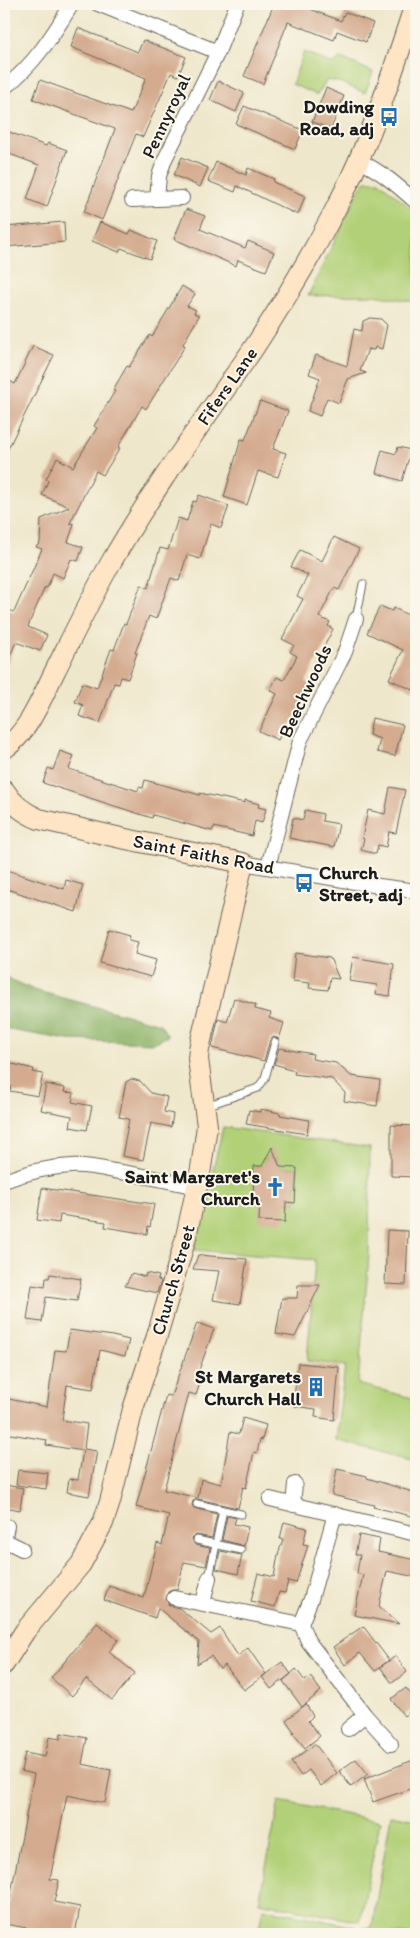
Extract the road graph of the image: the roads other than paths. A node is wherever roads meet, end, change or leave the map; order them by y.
1 (72, 4) edge
2 (98, 4) edge
3 (237, 4) edge
4 (415, 4) edge
5 (218, 52) junction
6 (4, 88) edge
7 (359, 161) junction
8 (182, 198) dead end
9 (157, 199) junction
10 (132, 200) dead end
11 (416, 202) edge
12 (363, 584) dead end
13 (356, 619) joint
14 (4, 749) edge
15 (4, 790) edge
16 (243, 863) junction
17 (268, 867) junction
18 (416, 891) edge
19 (275, 1042) dead end
20 (206, 1106) junction
21 (4, 1181) edge
22 (197, 1186) junction
23 (295, 1484) dead end
24 (270, 1499) dead end
25 (196, 1504) dead end
26 (293, 1505) junction
27 (223, 1510) junction
28 (240, 1514) dead end
29 (335, 1514) junction
30 (7, 1526) dead end
31 (416, 1534) edge
32 (198, 1540) dead end
33 (4, 1541) edge
34 (216, 1544) junction
35 (22, 1549) dead end
36 (241, 1550) dead end
37 (209, 1578) joint
38 (174, 1598) dead end
39 (203, 1603) junction
40 (301, 1624) junction
41 (5, 1658) edge
42 (365, 1714) junction
43 (348, 1729) dead end
44 (391, 1744) dead end

1 - 6 street
2 - 5 street
3 - 5 street, Pennyroyal
4 - 7 street, Fifers Lane
5 - 9 street, Pennyroyal
7 - 11 street
7 - 14 street, Fifers Lane
8 - 9 street
9 - 10 street
12 - 13 lane
13 - 17 street, Beechwoods
15 - 16 street, Saint Faiths Road
16 - 17 street, Saint Faiths Road
16 - 20 street, Church Street
17 - 18 street, Saint Faiths Road
19 - 20 lane
20 - 22 street, Church Street
21 - 22 street
22 - 41 street, Church Street
23 - 26 street
24 - 26 street
25 - 27 lane
26 - 29 street
27 - 28 lane
27 - 34 lane
29 - 31 street
29 - 40 street
30 - 33 street
32 - 34 lane
33 - 35 street
34 - 36 lane
34 - 37 lane
37 - 39 street
38 - 39 street
39 - 40 street
40 - 42 street
42 - 43 street
42 - 44 street

